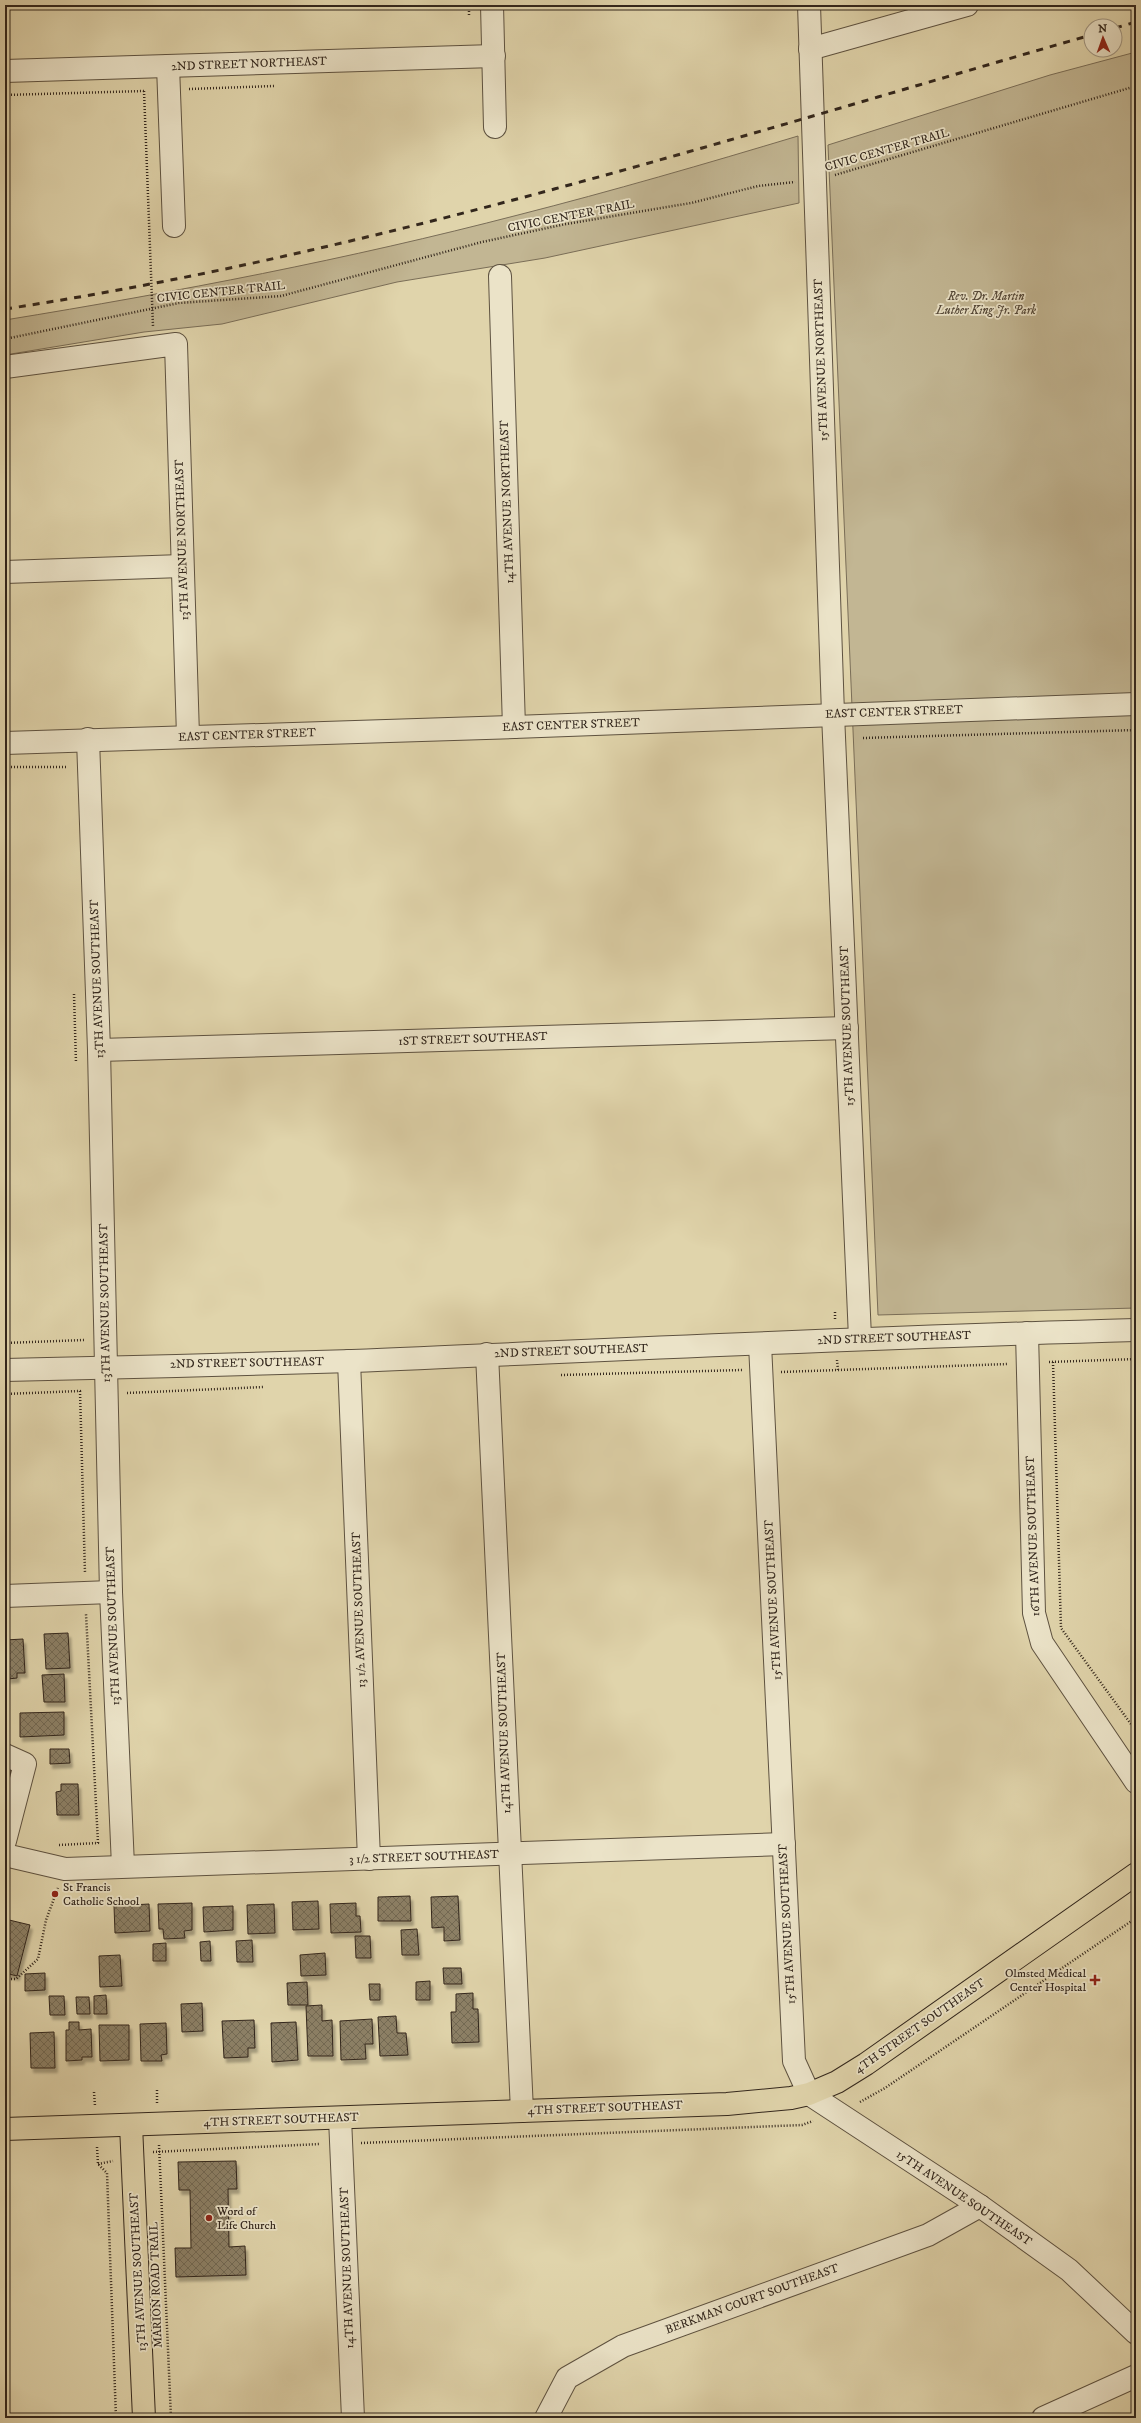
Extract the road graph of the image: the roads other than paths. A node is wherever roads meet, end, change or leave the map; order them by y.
1 (492, 5) edge
2 (809, 5) edge
3 (967, 5) edge
4 (810, 50) junction
5 (494, 56) junction
6 (168, 66) junction
7 (5, 71) edge
8 (495, 127) dead end
9 (174, 226) dead end
10 (500, 276) dead end
11 (5, 367) edge
12 (182, 566) junction
13 (5, 572) edge
14 (1136, 704) edge
15 (833, 714) junction
16 (514, 727) junction
17 (188, 736) junction
18 (88, 740) junction
19 (5, 743) edge
20 (847, 1028) junction
21 (99, 1050) junction
22 (1136, 1330) edge
23 (1027, 1333) junction
24 (860, 1338) junction
25 (760, 1344) junction
26 (487, 1354) junction
27 (349, 1361) junction
28 (106, 1367) junction
29 (5, 1370) edge
30 (111, 1592) junction
31 (5, 1596) edge
32 (5, 1755) edge
33 (1136, 1782) edge
34 (5, 1841) edge
35 (784, 1844) junction
36 (509, 1854) junction
37 (5, 1855) edge
38 (368, 1859) junction
39 (123, 1866) junction
40 (1136, 1874) edge
41 (809, 2094) junction
42 (522, 2111) junction
43 (340, 2118) junction
44 (131, 2126) junction
45 (5, 2129) edge
46 (980, 2206) junction
47 (1136, 2333) edge
48 (1136, 2376) edge
49 (144, 2418) edge
50 (353, 2418) edge
51 (546, 2418) edge
52 (1043, 2418) edge

1 - 5 street
2 - 4 street, 15TH AVENUE NORTHEAST
3 - 4 street
4 - 15 street, 15TH AVENUE NORTHEAST
5 - 6 street, 2ND STREET NORTHEAST
5 - 8 street
6 - 7 street, 2ND STREET NORTHEAST
6 - 9 street
10 - 16 street, 14TH AVENUE NORTHEAST
11 - 12 street, 13TH AVENUE NORTHEAST
12 - 13 street
12 - 17 street, 13TH AVENUE NORTHEAST
14 - 15 street, EAST CENTER STREET
15 - 16 street, EAST CENTER STREET
15 - 20 street, 15TH AVENUE SOUTHEAST
16 - 17 street, EAST CENTER STREET
17 - 18 street, EAST CENTER STREET
18 - 19 street, EAST CENTER STREET
18 - 21 street, 13TH AVENUE SOUTHEAST
20 - 21 street, 1ST STREET SOUTHEAST
20 - 24 street, 15TH AVENUE SOUTHEAST
21 - 28 street, 13TH AVENUE SOUTHEAST
22 - 23 street, 2ND STREET SOUTHEAST
23 - 24 street, 2ND STREET SOUTHEAST
23 - 33 street, 16TH AVENUE SOUTHEAST
24 - 25 street, 2ND STREET SOUTHEAST
25 - 26 street, 2ND STREET SOUTHEAST
25 - 35 street, 15TH AVENUE SOUTHEAST
26 - 27 street, 2ND STREET SOUTHEAST
26 - 36 street, 14TH AVENUE SOUTHEAST
27 - 28 street, 2ND STREET SOUTHEAST
27 - 38 street, 13 1/2 AVENUE SOUTHEAST
28 - 29 street, 2ND STREET SOUTHEAST
28 - 30 street, 13TH AVENUE SOUTHEAST
30 - 31 street
30 - 39 street, 13TH AVENUE SOUTHEAST
32 - 34 street
35 - 36 street, 3 1/2 STREET SOUTHEAST
35 - 41 street, 15TH AVENUE SOUTHEAST
36 - 38 street, 3 1/2 STREET SOUTHEAST
36 - 42 street, 14TH AVENUE SOUTHEAST
37 - 39 street, 3 1/2 STREET SOUTHEAST
38 - 39 street, 3 1/2 STREET SOUTHEAST
40 - 41 main road, 4TH STREET SOUTHEAST
41 - 42 main road, 4TH STREET SOUTHEAST
41 - 46 street, 15TH AVENUE SOUTHEAST
42 - 43 main road, 4TH STREET SOUTHEAST
43 - 44 main road, 4TH STREET SOUTHEAST
43 - 50 street, 14TH AVENUE SOUTHEAST
44 - 45 main road, 4TH STREET SOUTHEAST
44 - 49 main road, 13TH AVENUE SOUTHEAST
46 - 47 street, 15TH AVENUE SOUTHEAST
46 - 51 street, BERKMAN COURT SOUTHEAST
48 - 52 street

